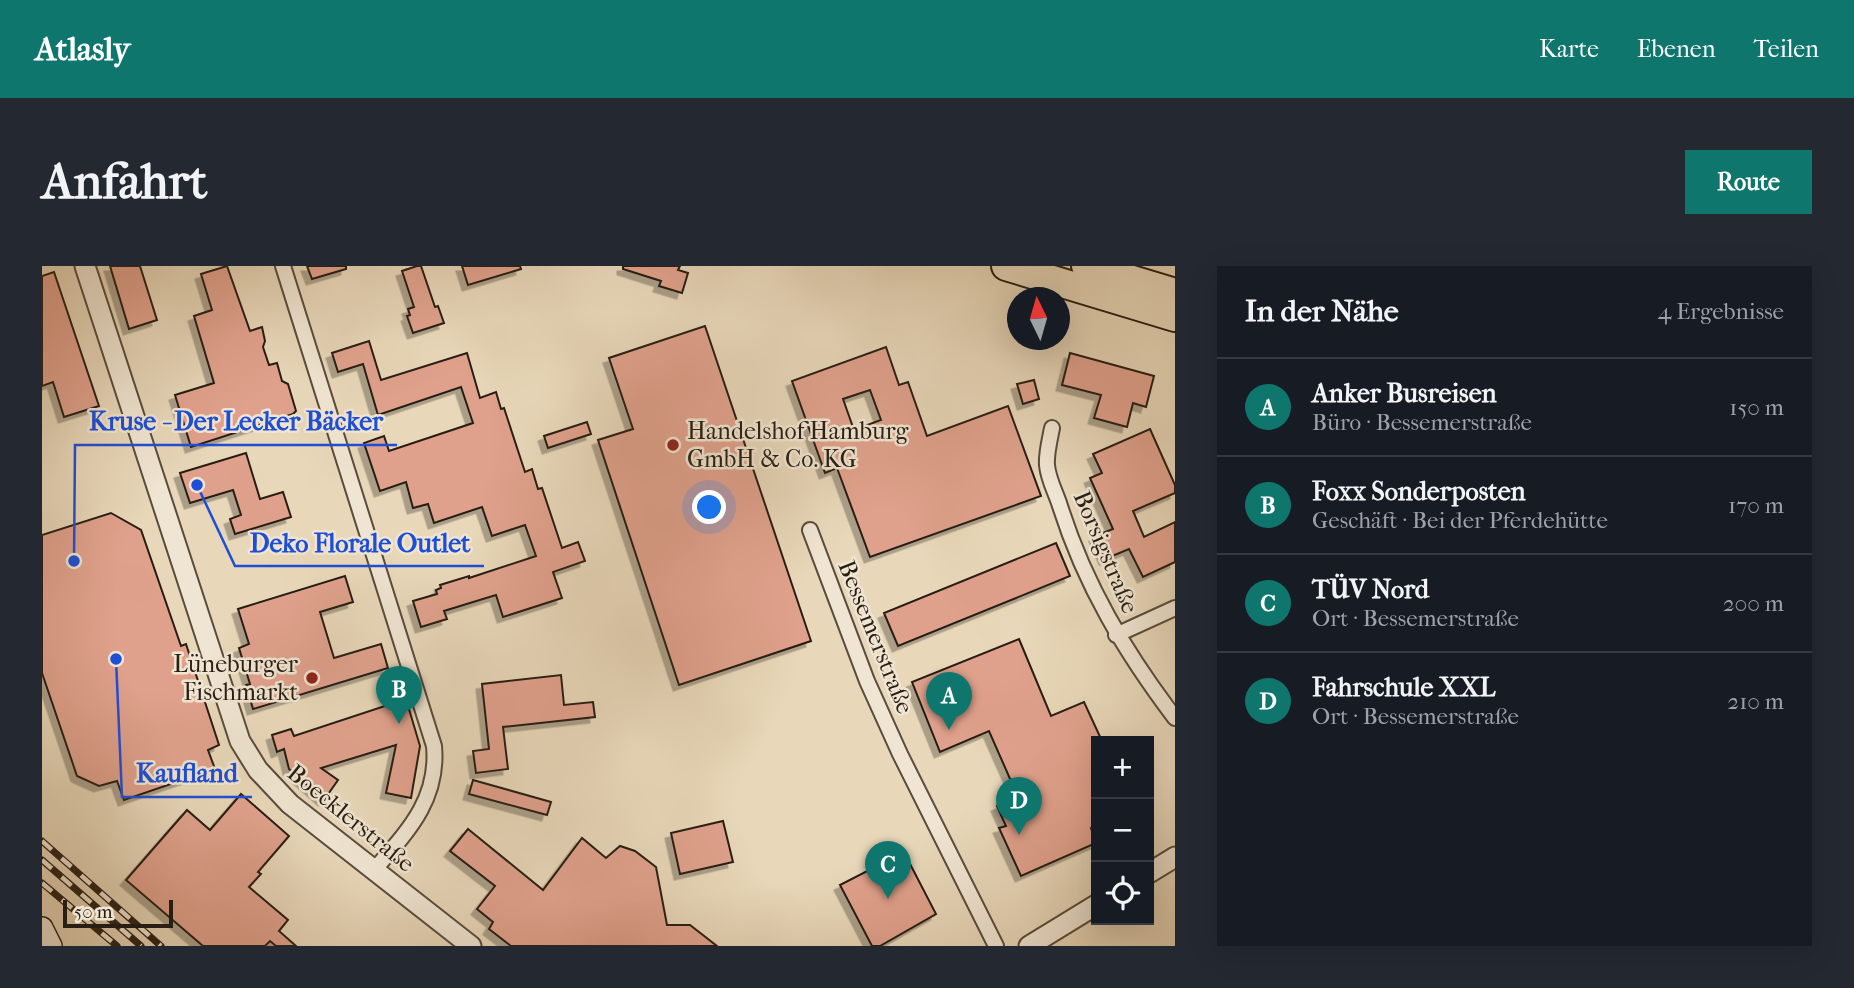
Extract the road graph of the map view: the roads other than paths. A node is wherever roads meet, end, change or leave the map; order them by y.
1 (85, 266) edge
2 (283, 266) edge
3 (1006, 266) edge
4 (1086, 266) edge
5 (1175, 293) edge
6 (1175, 317) edge
7 (1052, 428) dead end
8 (810, 530) dead end
9 (1175, 608) edge
10 (1116, 635) junction
11 (1175, 718) edge
12 (1175, 858) edge
13 (374, 870) junction
14 (1154, 870) edge
15 (1091, 908) edge
16 (42, 928) edge
17 (51, 946) edge
18 (471, 946) edge
19 (996, 946) edge
20 (1029, 946) edge

1 - 13 street, Boecklerstraße
2 - 13 street
3 - 6 highway
4 - 5 highway
7 - 10 street, Borsigstraße
8 - 19 street, Bessemerstraße
9 - 10 street
10 - 11 street, Borsigstraße
12 - 14 street
13 - 18 street, Boecklerstraße
15 - 20 street
16 - 17 main road

